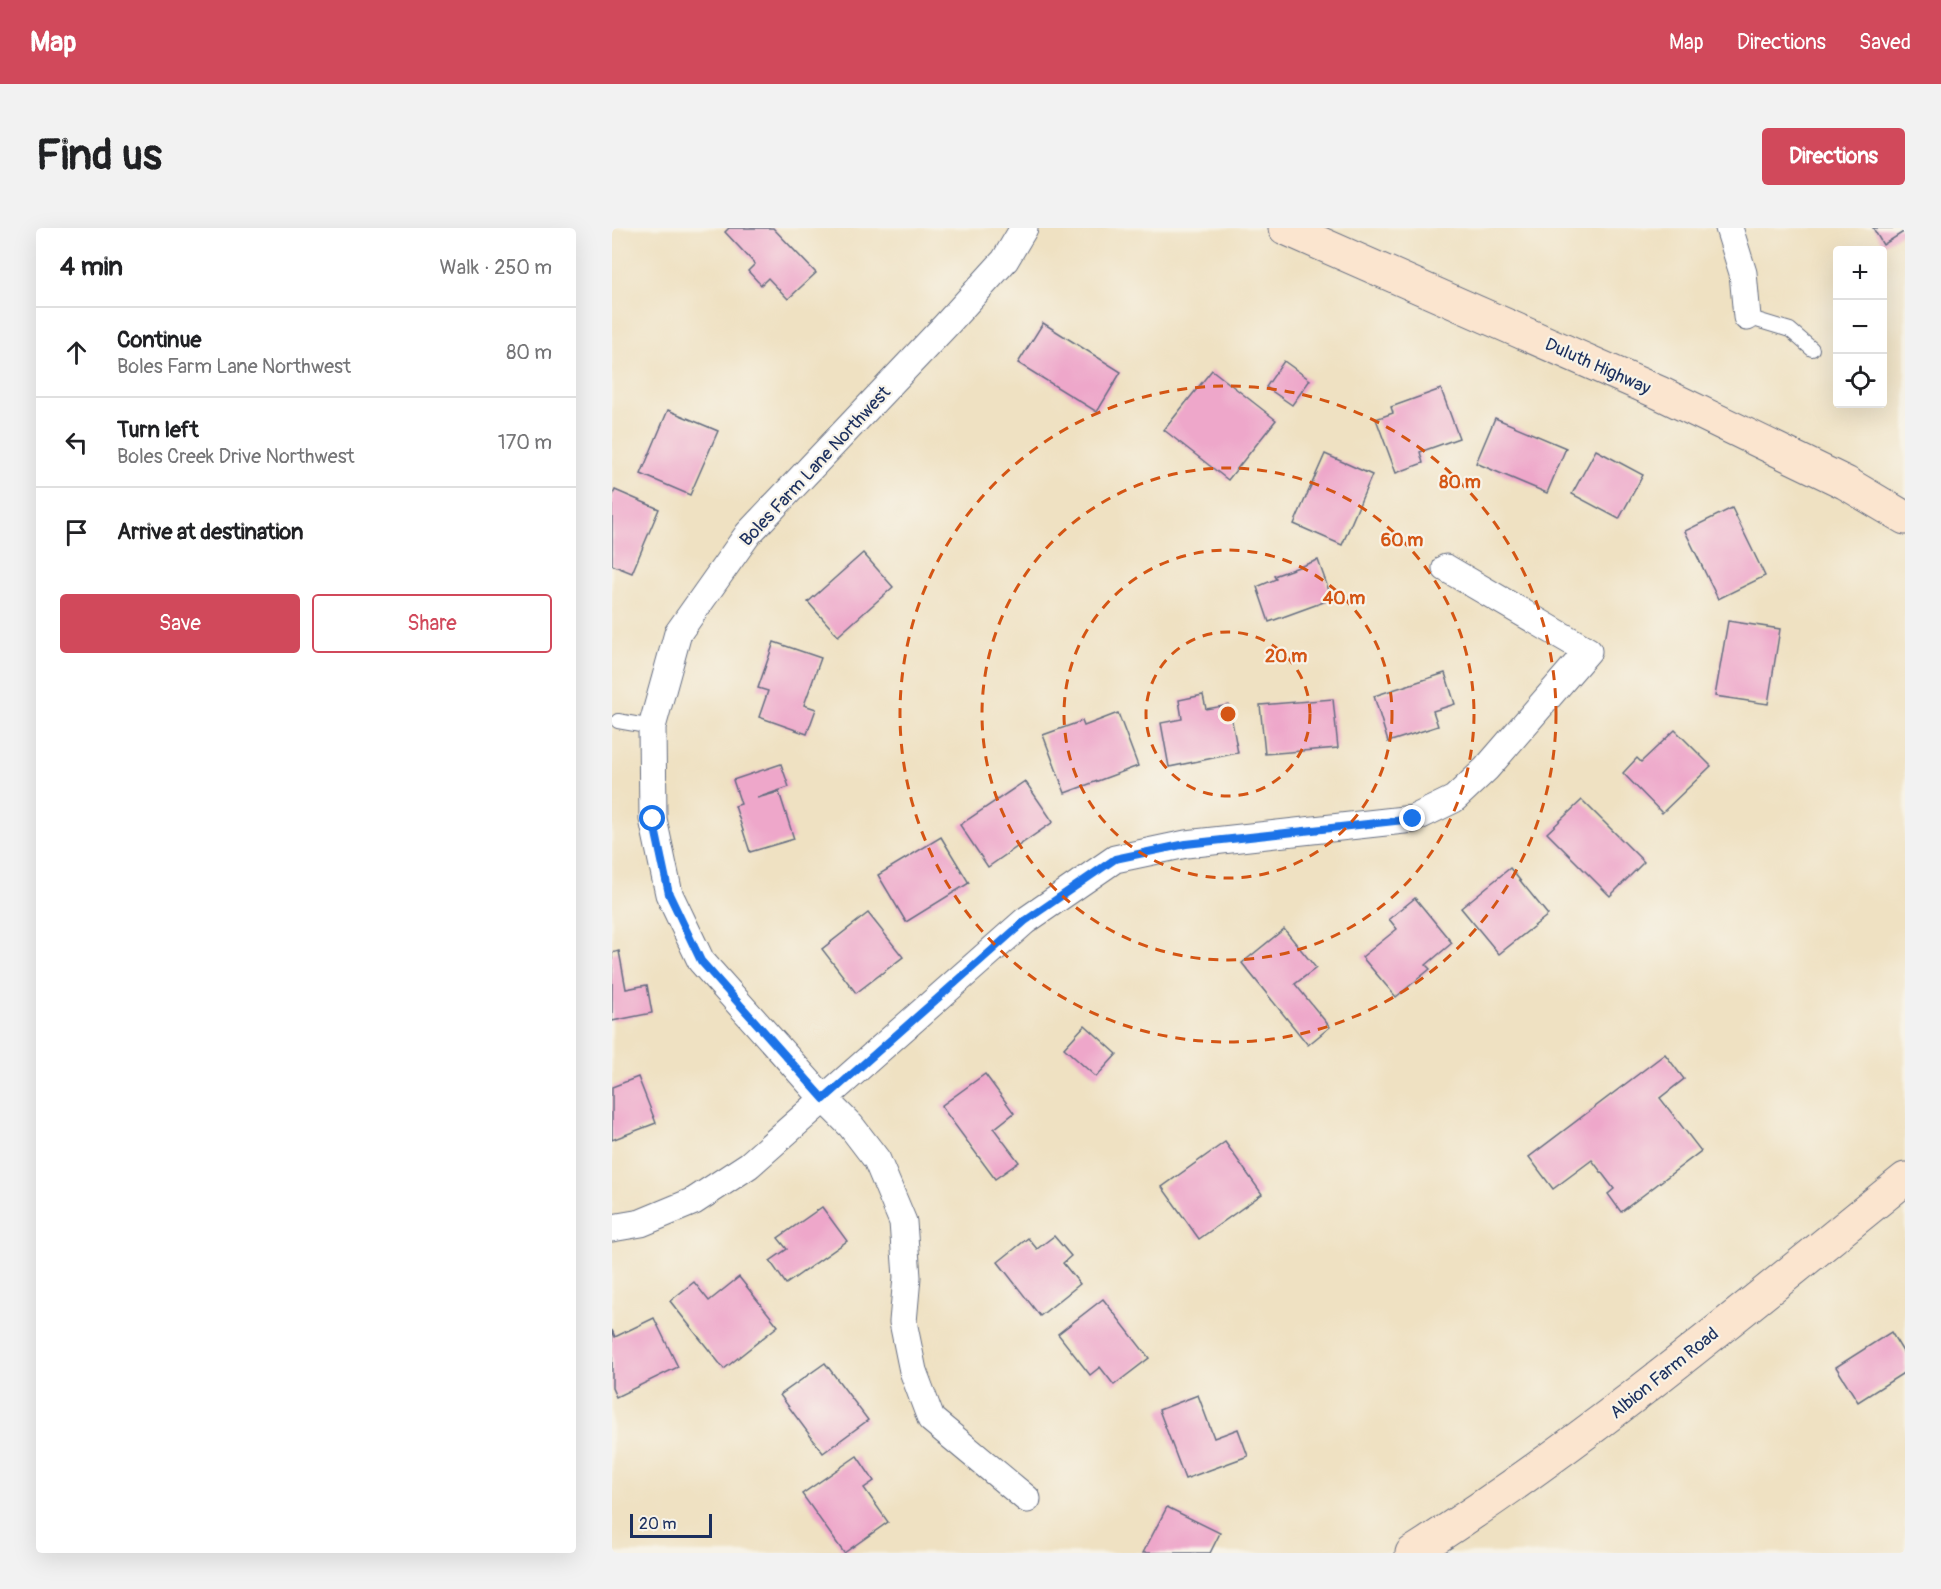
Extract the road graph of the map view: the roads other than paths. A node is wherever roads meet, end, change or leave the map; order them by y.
1 (1024, 228) edge
2 (1285, 228) edge
3 (1729, 228) edge
4 (1747, 317) joint
5 (1812, 349) dead end
6 (1905, 518) edge
7 (1446, 568) dead end
8 (618, 722) dead end
9 (652, 728) junction
10 (824, 1099) junction
11 (1905, 1179) edge
12 (612, 1228) edge
13 (1027, 1499) dead end
14 (1412, 1553) edge

1 - 9 street, Boles Farm Lane Northwest
2 - 6 main road, Duluth Highway
3 - 4 street
4 - 5 lane
7 - 10 street
8 - 9 lane
9 - 10 street, Boles Farm Lane Northwest
10 - 12 street
10 - 13 street, Boles Farm Lane Northwest
11 - 14 main road, Albion Farm Road

